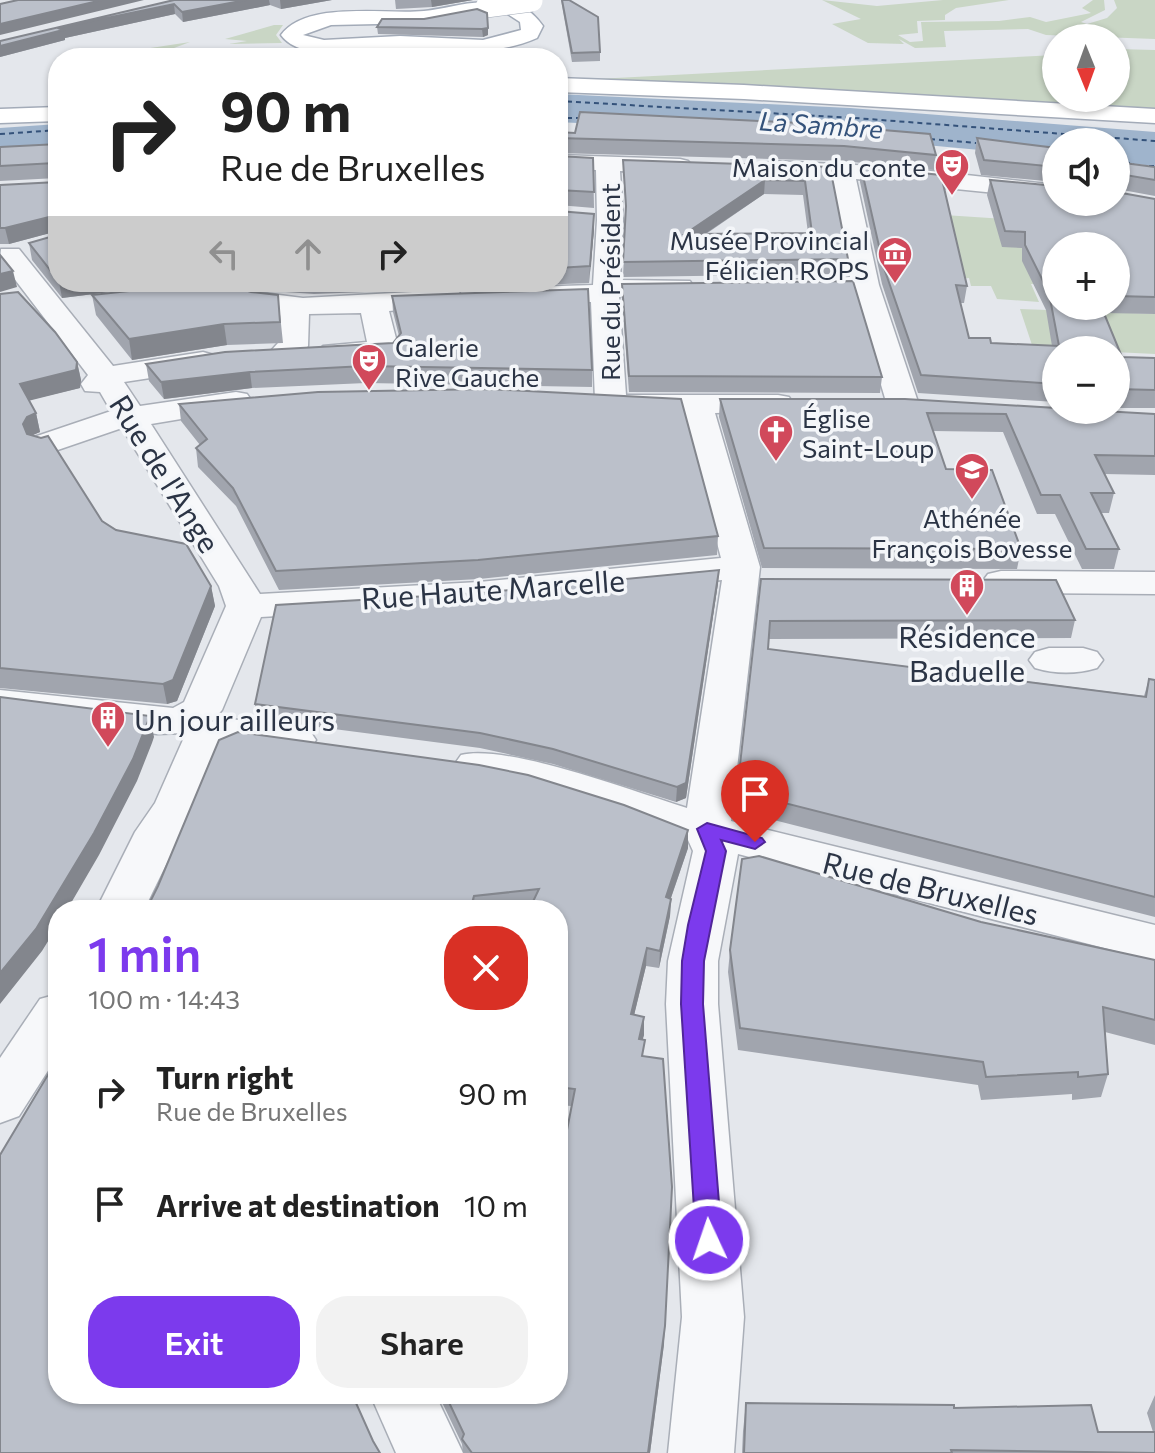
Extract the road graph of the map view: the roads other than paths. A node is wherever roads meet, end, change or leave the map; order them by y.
1 (407, 0) edge
2 (433, 0) edge
3 (537, 1) edge
4 (493, 3) edge
5 (568, 85) edge
6 (0, 109) edge
7 (48, 111) edge
8 (48, 113) edge
9 (0, 116) edge
10 (1155, 116) edge
11 (568, 162) edge
12 (608, 164) junction
13 (699, 166) edge
14 (745, 167) edge
15 (842, 171) junction
16 (1042, 191) edge
17 (15, 253) edge
18 (865, 285) junction
19 (775, 286) edge
20 (699, 287) edge
21 (608, 288) junction
22 (232, 292) edge
23 (476, 293) edge
24 (36, 301) junction
25 (373, 303) junction
26 (295, 304) junction
27 (87, 305) dead end
28 (244, 356) junction
29 (101, 380) junction
30 (269, 399) edge
31 (214, 402) junction
32 (696, 403) junction
33 (814, 404) edge
34 (902, 406) edge
35 (129, 417) junction
36 (46, 444) edge
37 (751, 577) junction
38 (960, 582) edge
39 (1155, 583) edge
40 (245, 606) junction
41 (0, 702) edge
42 (203, 723) junction
43 (339, 746) edge
44 (438, 760) edge
45 (707, 829) junction
46 (125, 900) edge
47 (1155, 943) edge
48 (48, 1034) edge
49 (28, 1076) edge
50 (407, 1404) edge
51 (430, 1453) edge
52 (701, 1453) edge

1 - 2 main road
3 - 4 main road, bridge
4 - 4 main road
5 - 10 main road
6 - 7 main road
8 - 9 main road
11 - 12 street
12 - 13 street
12 - 21 street, Rue du Président
14 - 15 street
15 - 16 street
15 - 18 street
17 - 24 street, Rue de l'Ange
18 - 19 street
18 - 34 street
20 - 21 street
21 - 23 street
21 - 32 street, Rue du Président
22 - 26 street
23 - 25 street
24 - 27 street
24 - 29 street, Rue de l'Ange
25 - 26 street
25 - 28 street
26 - 28 street
28 - 29 street
28 - 31 street
29 - 35 street, Rue de l'Ange
30 - 31 street
31 - 35 street
32 - 33 street
32 - 37 street
35 - 36 street
35 - 40 street, Rue de l'Ange
37 - 40 street, Rue Haute Marcelle
37 - 45 street
38 - 39 street
40 - 42 street
41 - 42 street
42 - 43 street
42 - 46 street
44 - 45 street, Rue de Bruxelles
45 - 47 street, Rue de Bruxelles
45 - 52 street
48 - 49 street
50 - 51 street

